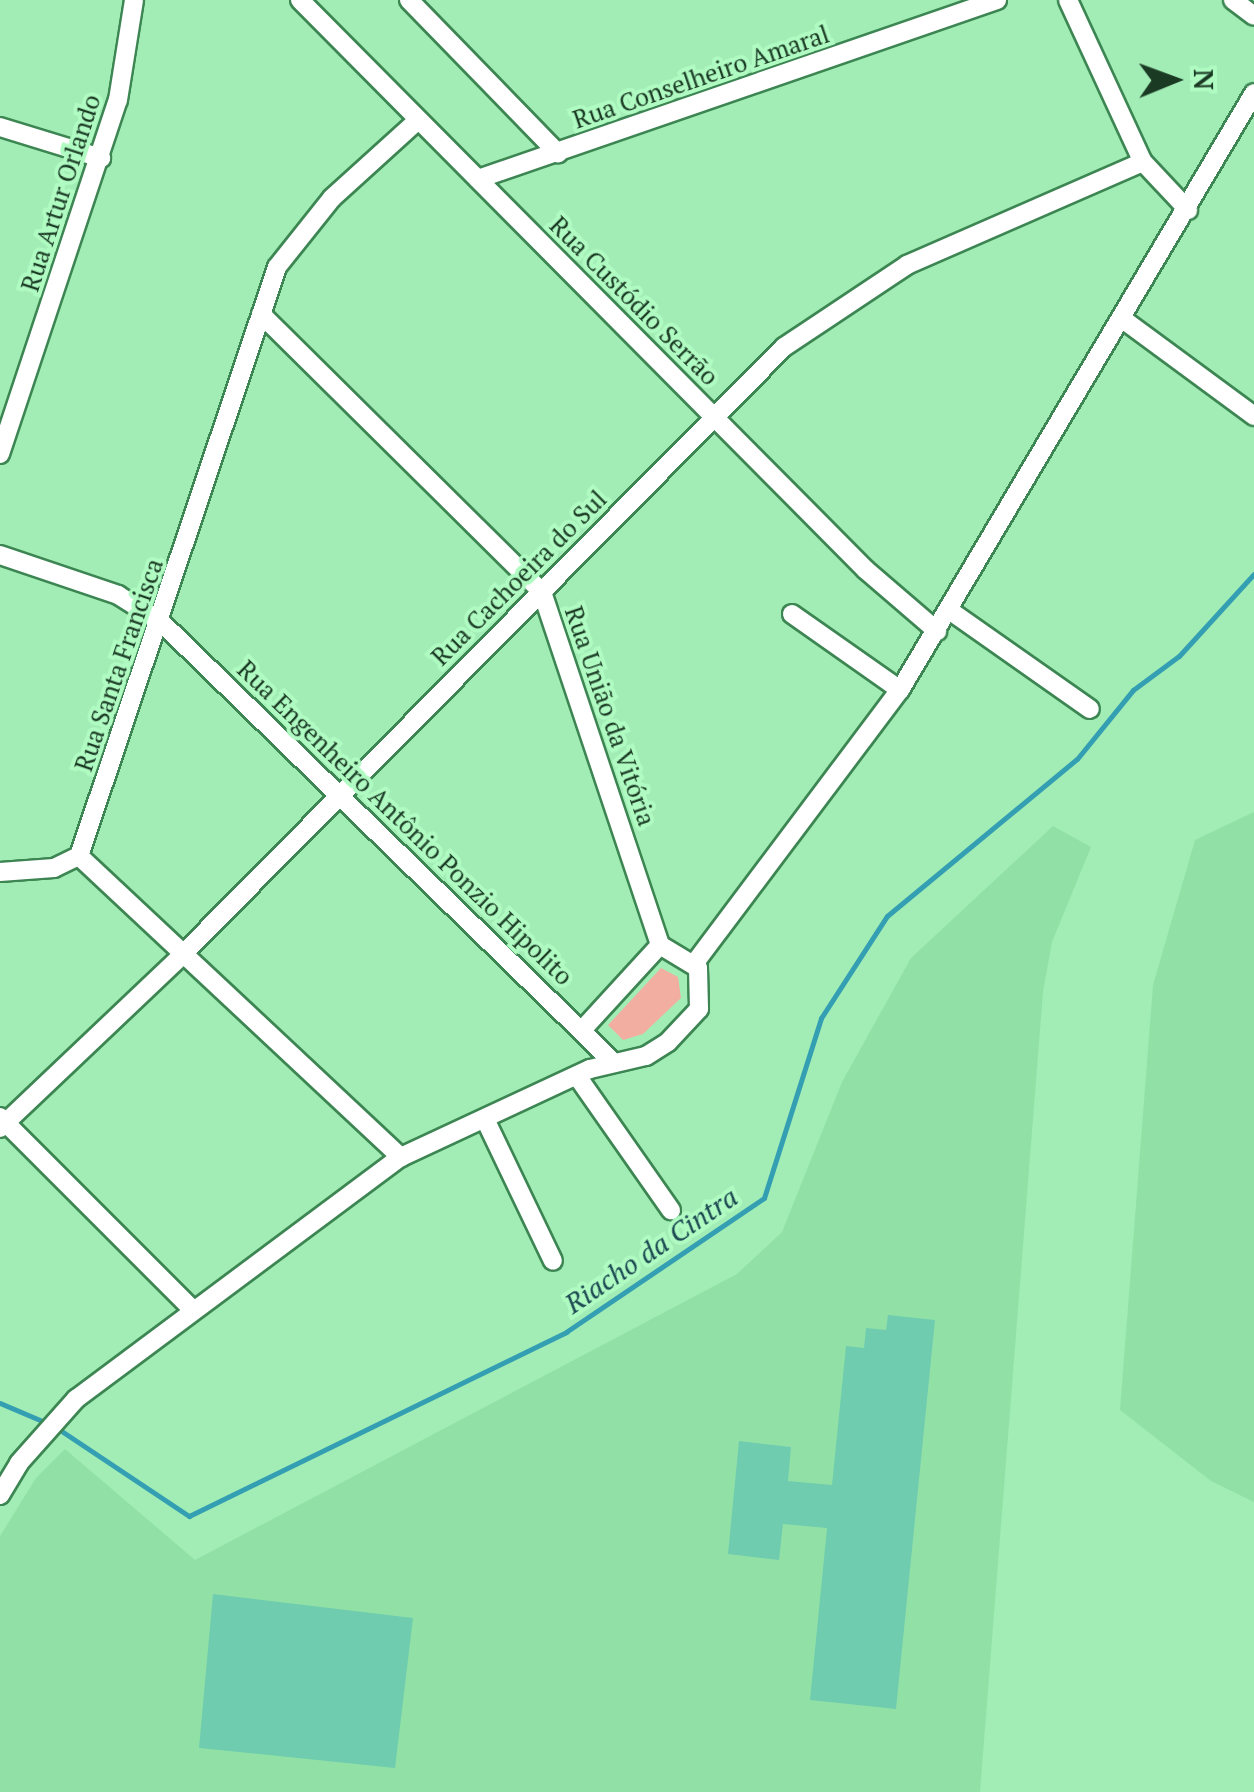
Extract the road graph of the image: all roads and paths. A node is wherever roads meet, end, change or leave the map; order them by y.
1 (134, 0) edge
2 (300, 0) edge
3 (409, 0) edge
4 (997, 0) edge
5 (1068, 0) edge
6 (1233, 0) edge
7 (1254, 16) edge
8 (1254, 93) edge
9 (418, 120) junction
10 (0, 127) edge
11 (558, 153) junction
12 (101, 158) junction
13 (1143, 162) junction
14 (478, 179) junction
15 (1188, 210) junction
16 (261, 314) junction
17 (1124, 320) junction
18 (1254, 416) edge
19 (714, 418) junction
20 (0, 454) edge
21 (0, 555) edge
22 (542, 592) junction
23 (950, 610) junction
24 (792, 614) dead end
25 (161, 622) junction
26 (937, 631) junction
27 (900, 690) junction
28 (1090, 710) dead end
29 (338, 792) junction
30 (79, 856) junction
31 (0, 872) edge
32 (660, 945) junction
33 (182, 955) junction
34 (694, 964) junction
35 (582, 1030) junction
36 (612, 1062) junction
37 (577, 1076) junction
38 (485, 1119) junction
39 (2, 1123) edge
40 (400, 1156) junction
41 (671, 1210) dead end
42 (553, 1262) dead end
43 (192, 1308) junction
44 (0, 1495) edge

1 - 12 street, Rua Artur Orlando
2 - 9 street, Rua Custódio Serrão
3 - 11 street
4 - 11 street, Rua Conselheiro Amaral
5 - 13 street
6 - 7 street
8 - 15 street
9 - 14 street, Rua Custódio Serrão
9 - 16 street, Rua Santa Francisca
10 - 12 street
11 - 14 street, Rua Conselheiro Amaral
12 - 20 street, Rua Artur Orlando
13 - 15 street
13 - 19 street, Rua Cachoeira do Sul
14 - 19 street, Rua Custódio Serrão
15 - 17 street
16 - 22 street, Rua União da Vitória
16 - 25 street, Rua Santa Francisca
17 - 18 street
17 - 23 street
19 - 22 street, Rua Cachoeira do Sul
19 - 26 street, Rua Custódio Serrão
21 - 25 street, Rua Engenheiro Antônio Ponzio Hipolito
22 - 29 street, Rua Cachoeira do Sul
22 - 32 street, Rua União da Vitória
23 - 26 street
23 - 28 street
24 - 27 street
25 - 29 street, Rua Engenheiro Antônio Ponzio Hipolito
25 - 30 street, Rua Santa Francisca
26 - 27 street
27 - 34 street
29 - 33 street, Rua Cachoeira do Sul
29 - 35 street, Rua Engenheiro Antônio Ponzio Hipolito
30 - 31 street
30 - 33 street
32 - 34 street
32 - 35 street
33 - 39 street, Rua Cachoeira do Sul
33 - 40 street
34 - 36 street
35 - 36 street, Rua Engenheiro Antônio Ponzio Hipolito
36 - 37 street
37 - 38 street
37 - 41 street
38 - 40 street
38 - 42 street
39 - 43 street
40 - 43 street
43 - 44 street

